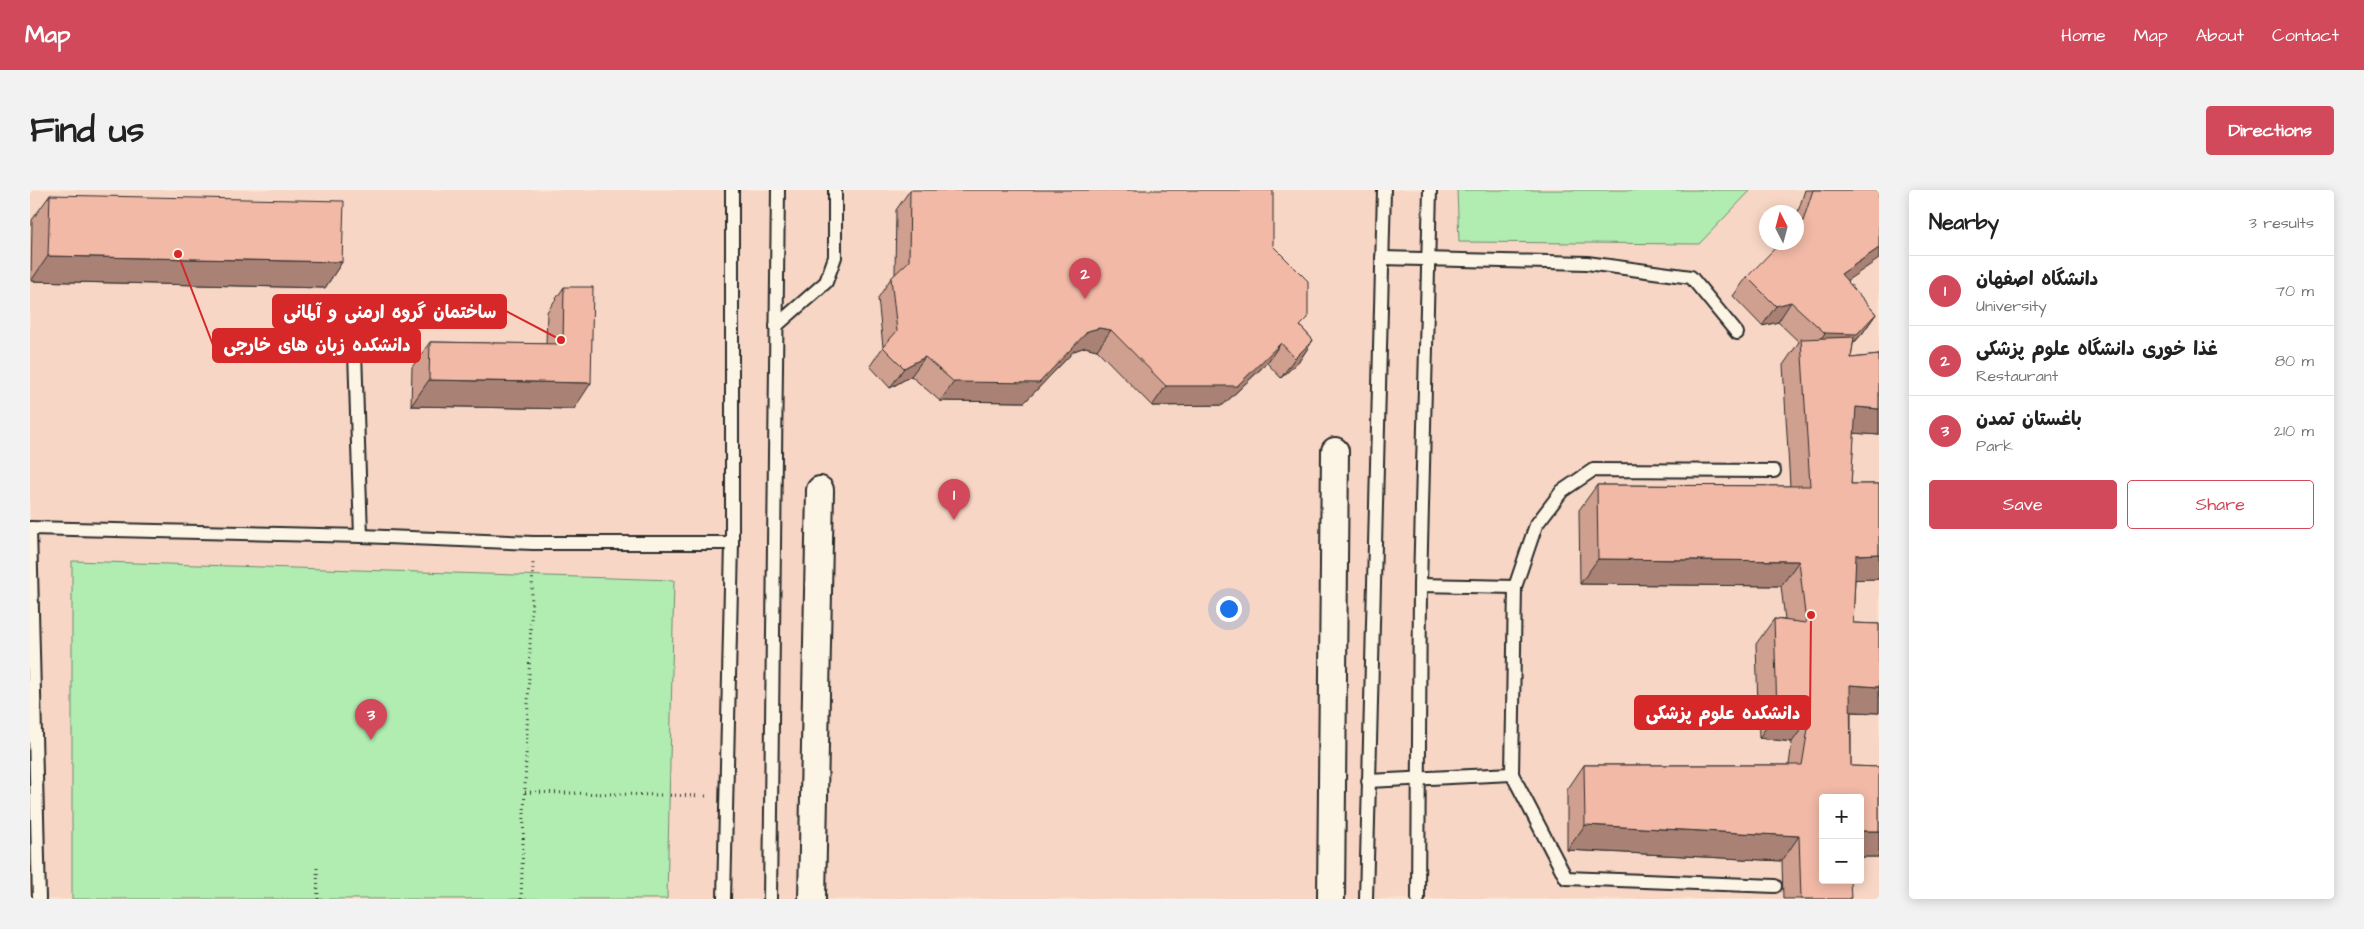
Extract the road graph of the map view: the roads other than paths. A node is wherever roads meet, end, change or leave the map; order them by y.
1 (732, 190) edge
2 (778, 190) edge
3 (835, 190) edge
4 (1384, 190) edge
5 (1430, 190) edge
6 (1382, 258) junction
7 (1428, 258) junction
8 (354, 321) dead end
9 (776, 326) junction
10 (1737, 333) dead end
11 (1335, 451) dead end
12 (1774, 471) dead end
13 (820, 490) dead end
14 (30, 528) edge
15 (362, 536) junction
16 (732, 543) junction
17 (1420, 585) junction
18 (1515, 587) junction
19 (1512, 774) junction
20 (1419, 780) junction
21 (1368, 781) junction
22 (1775, 886) dead end
23 (39, 899) edge
24 (724, 899) edge
25 (770, 899) edge
26 (812, 899) edge
27 (1331, 899) edge
28 (1366, 899) edge
29 (1418, 899) edge

1 - 16 lane
2 - 9 lane
3 - 9 lane
4 - 6 lane
5 - 7 lane
6 - 7 lane
6 - 21 lane
7 - 10 lane
7 - 17 lane
8 - 15 lane
9 - 25 lane
11 - 27 street
12 - 18 lane
13 - 26 street
14 - 15 lane
14 - 23 lane
15 - 16 lane
16 - 24 lane
17 - 18 lane
17 - 20 lane
18 - 19 lane
19 - 20 lane
19 - 22 lane
20 - 21 lane
20 - 29 lane
21 - 28 lane

